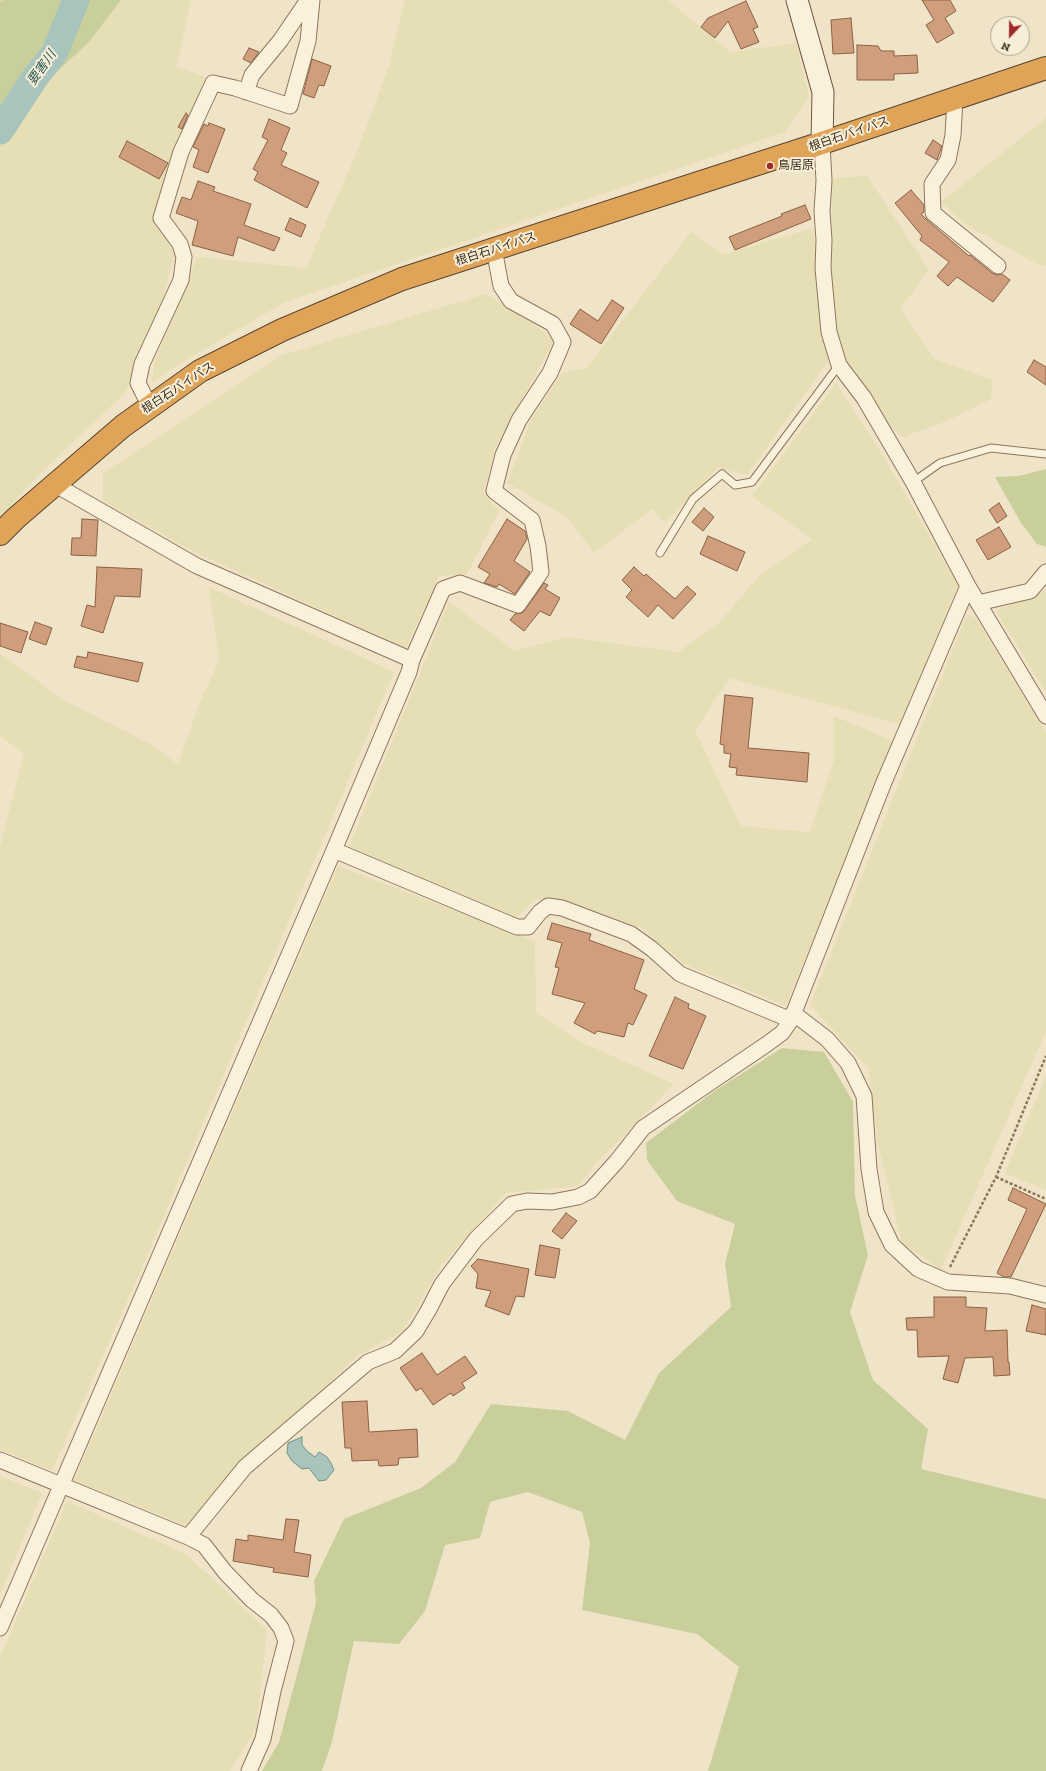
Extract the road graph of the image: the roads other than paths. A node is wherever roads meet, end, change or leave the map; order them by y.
1 (308, 0) edge
2 (312, 0) edge
3 (797, 0) edge
4 (1046, 68) edge
5 (246, 92) junction
6 (955, 98) junction
7 (822, 144) junction
8 (494, 249) junction
9 (998, 266) dead end
10 (839, 365) junction
11 (150, 407) junction
12 (1046, 454) edge
13 (913, 482) junction
14 (54, 484) junction
15 (0, 534) edge
16 (660, 553) dead end
17 (1046, 572) edge
18 (968, 586) junction
19 (978, 603) junction
20 (412, 660) junction
21 (1046, 716) edge
22 (334, 850) junction
23 (792, 1016) junction
24 (1046, 1295) edge
25 (0, 1460) edge
26 (61, 1486) junction
27 (188, 1537) junction
28 (0, 1628) edge
29 (249, 1771) edge

1 - 5 street
2 - 5 street
3 - 7 street
4 - 6 highway, 根白石バイパス
5 - 11 street
6 - 7 highway, 根白石バイパス
6 - 9 street
7 - 8 highway, 根白石バイパス
7 - 10 street
8 - 11 highway, 根白石バイパス
8 - 20 street
10 - 13 street
10 - 16 lane
11 - 14 highway, 根白石バイパス
12 - 13 lane
13 - 18 street
14 - 15 highway, 根白石バイパス
14 - 20 street
17 - 19 street
18 - 19 street
18 - 23 street
19 - 21 street
20 - 22 street
22 - 23 street
22 - 26 street
23 - 24 street
23 - 27 street
25 - 26 street
26 - 27 street
26 - 28 street
27 - 29 street

